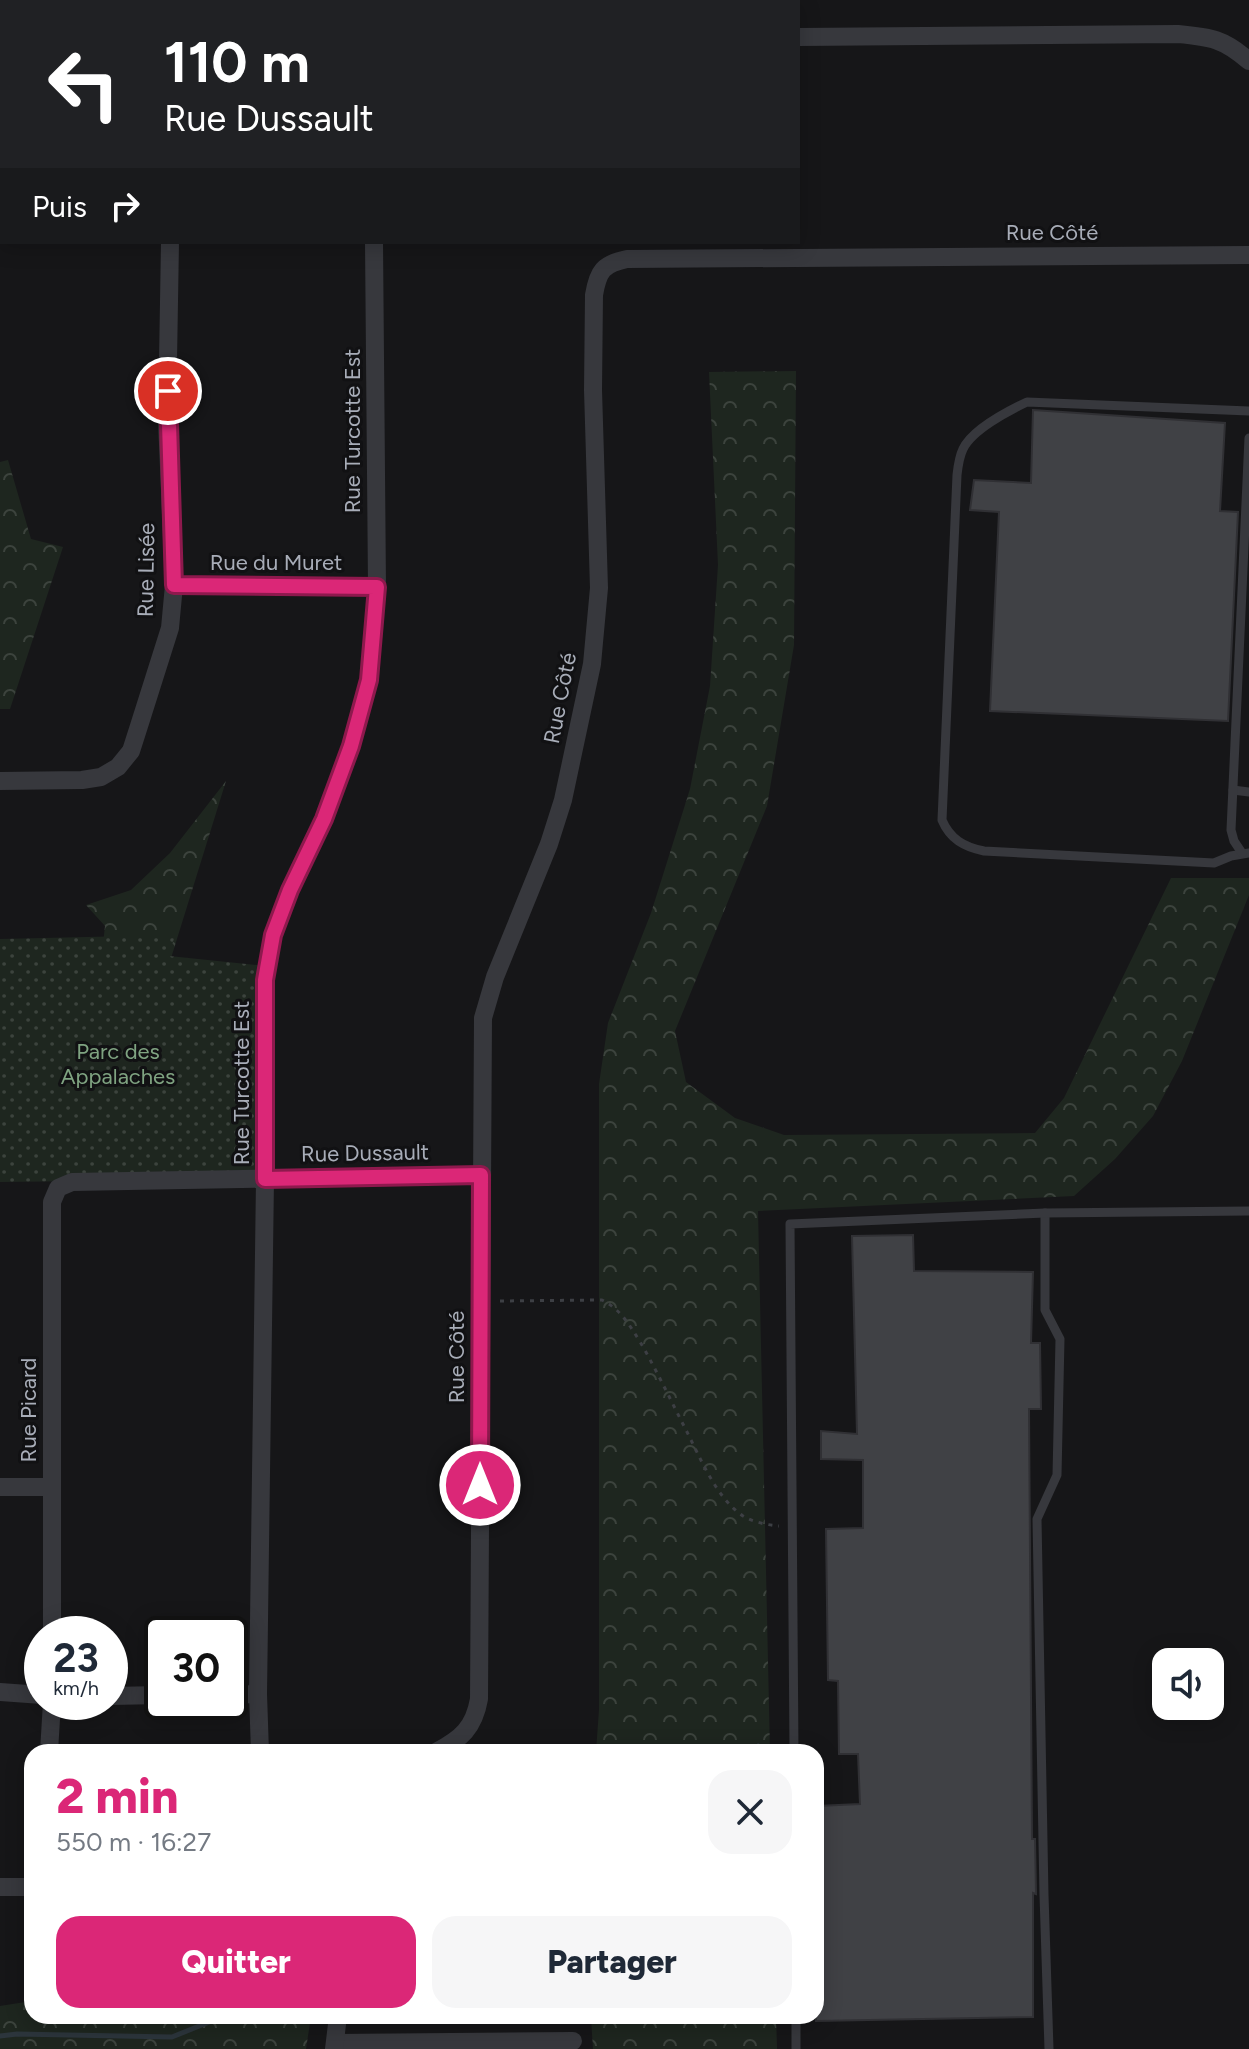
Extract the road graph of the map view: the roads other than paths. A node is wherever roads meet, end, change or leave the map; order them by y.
1 (800, 37) edge
2 (1249, 61) edge
3 (170, 244) edge
4 (374, 244) edge
5 (1249, 255) edge
6 (1249, 411) edge
7 (1249, 438) edge
8 (174, 585) junction
9 (377, 587) junction
10 (0, 781) edge
11 (1233, 790) junction
12 (1249, 792) edge
13 (1246, 853) edge
14 (481, 1175) junction
15 (265, 1179) junction
16 (58, 1188) joint
17 (1249, 1211) edge
18 (1045, 1213) junction
19 (0, 1487) edge
20 (51, 1487) junction
21 (52, 1616) edge
22 (0, 1692) edge
23 (24, 1694) edge
24 (248, 1694) edge
25 (258, 1694) junction
26 (51, 1720) edge
27 (49, 1744) edge
28 (260, 1744) edge
29 (451, 1744) edge
30 (794, 1744) edge
31 (0, 1887) edge
32 (24, 1887) edge
33 (337, 2024) edge
34 (796, 2024) edge
35 (573, 2041) dead end
36 (334, 2046) edge
37 (796, 2049) edge
38 (1049, 2049) edge

1 - 2 street
3 - 8 street, Rue Lisée
4 - 9 street, Rue Turcotte Est
5 - 14 street, Rue Côté
6 - 13 lane
7 - 11 lane
8 - 9 street, Rue du Muret
8 - 10 street, Rue Lisée
9 - 15 street, Rue Turcotte Est
11 - 12 lane
11 - 13 lane
14 - 15 street, Rue Dussault
14 - 29 street, Rue Côté
15 - 16 street, Rue Dussault
15 - 25 street, Rue Turcotte Est
16 - 20 street, Rue Picard
17 - 18 lane
18 - 30 lane
18 - 38 lane
19 - 20 street
20 - 21 street, Rue Picard
22 - 23 street
24 - 25 street
25 - 28 street, Rue Turcotte Est
26 - 27 street
31 - 32 street
33 - 36 street
34 - 37 lane
35 - 36 street

